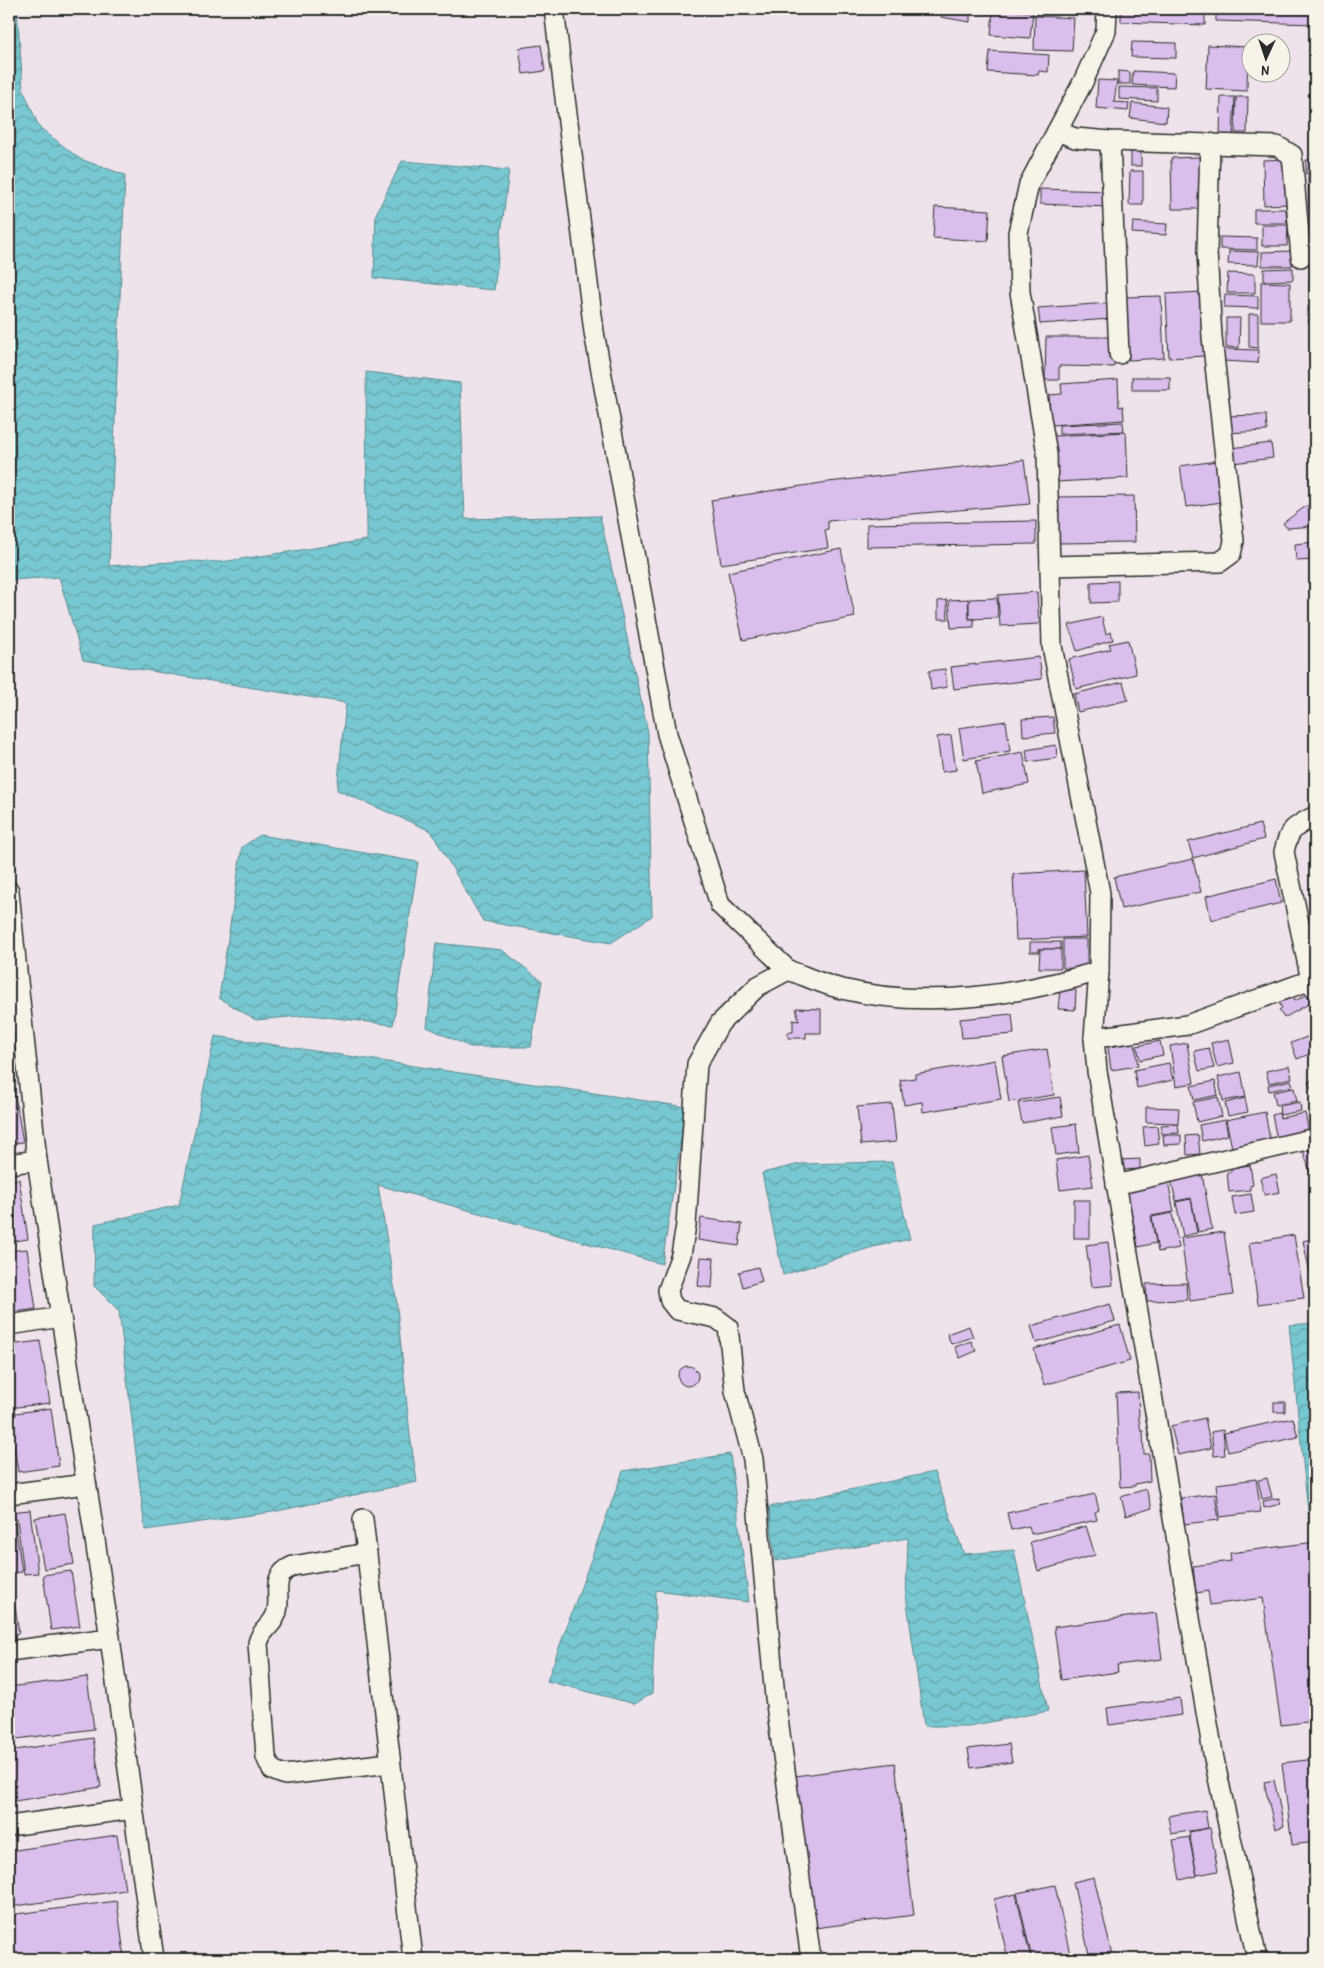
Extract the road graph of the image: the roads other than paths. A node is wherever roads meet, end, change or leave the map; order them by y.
1 (554, 9) edge
2 (1107, 9) edge
3 (1057, 131) junction
4 (1110, 141) junction
5 (1210, 144) junction
6 (1301, 257) dead end
7 (1119, 354) dead end
8 (1050, 566) junction
9 (1315, 816) edge
10 (9, 891) edge
11 (788, 970) junction
12 (1099, 971) junction
13 (1313, 985) edge
14 (14, 993) edge
15 (1094, 1038) junction
16 (1315, 1138) edge
17 (37, 1160) junction
18 (9, 1164) edge
19 (1116, 1186) junction
20 (61, 1317) junction
21 (9, 1325) edge
22 (86, 1484) junction
23 (9, 1494) edge
24 (363, 1519) dead end
25 (367, 1553) junction
26 (110, 1638) junction
27 (9, 1651) edge
28 (390, 1763) junction
29 (133, 1809) junction
30 (9, 1826) edge
31 (154, 1959) edge
32 (413, 1959) edge
33 (811, 1959) edge
34 (1257, 1959) edge

1 - 11 street
2 - 3 street
3 - 4 street
3 - 8 street
4 - 5 street
4 - 7 street
5 - 6 street
5 - 8 street
8 - 12 street
9 - 13 street
10 - 14 street
11 - 12 street
11 - 33 street
12 - 15 street
13 - 15 street
14 - 17 street
15 - 19 street
16 - 19 street
17 - 18 street
17 - 20 street
19 - 34 street
20 - 21 street
20 - 22 street
22 - 23 street
22 - 26 street
24 - 25 street
25 - 28 street
25 - 28 street
26 - 27 street
26 - 29 street
28 - 32 street
29 - 30 street
29 - 31 street

